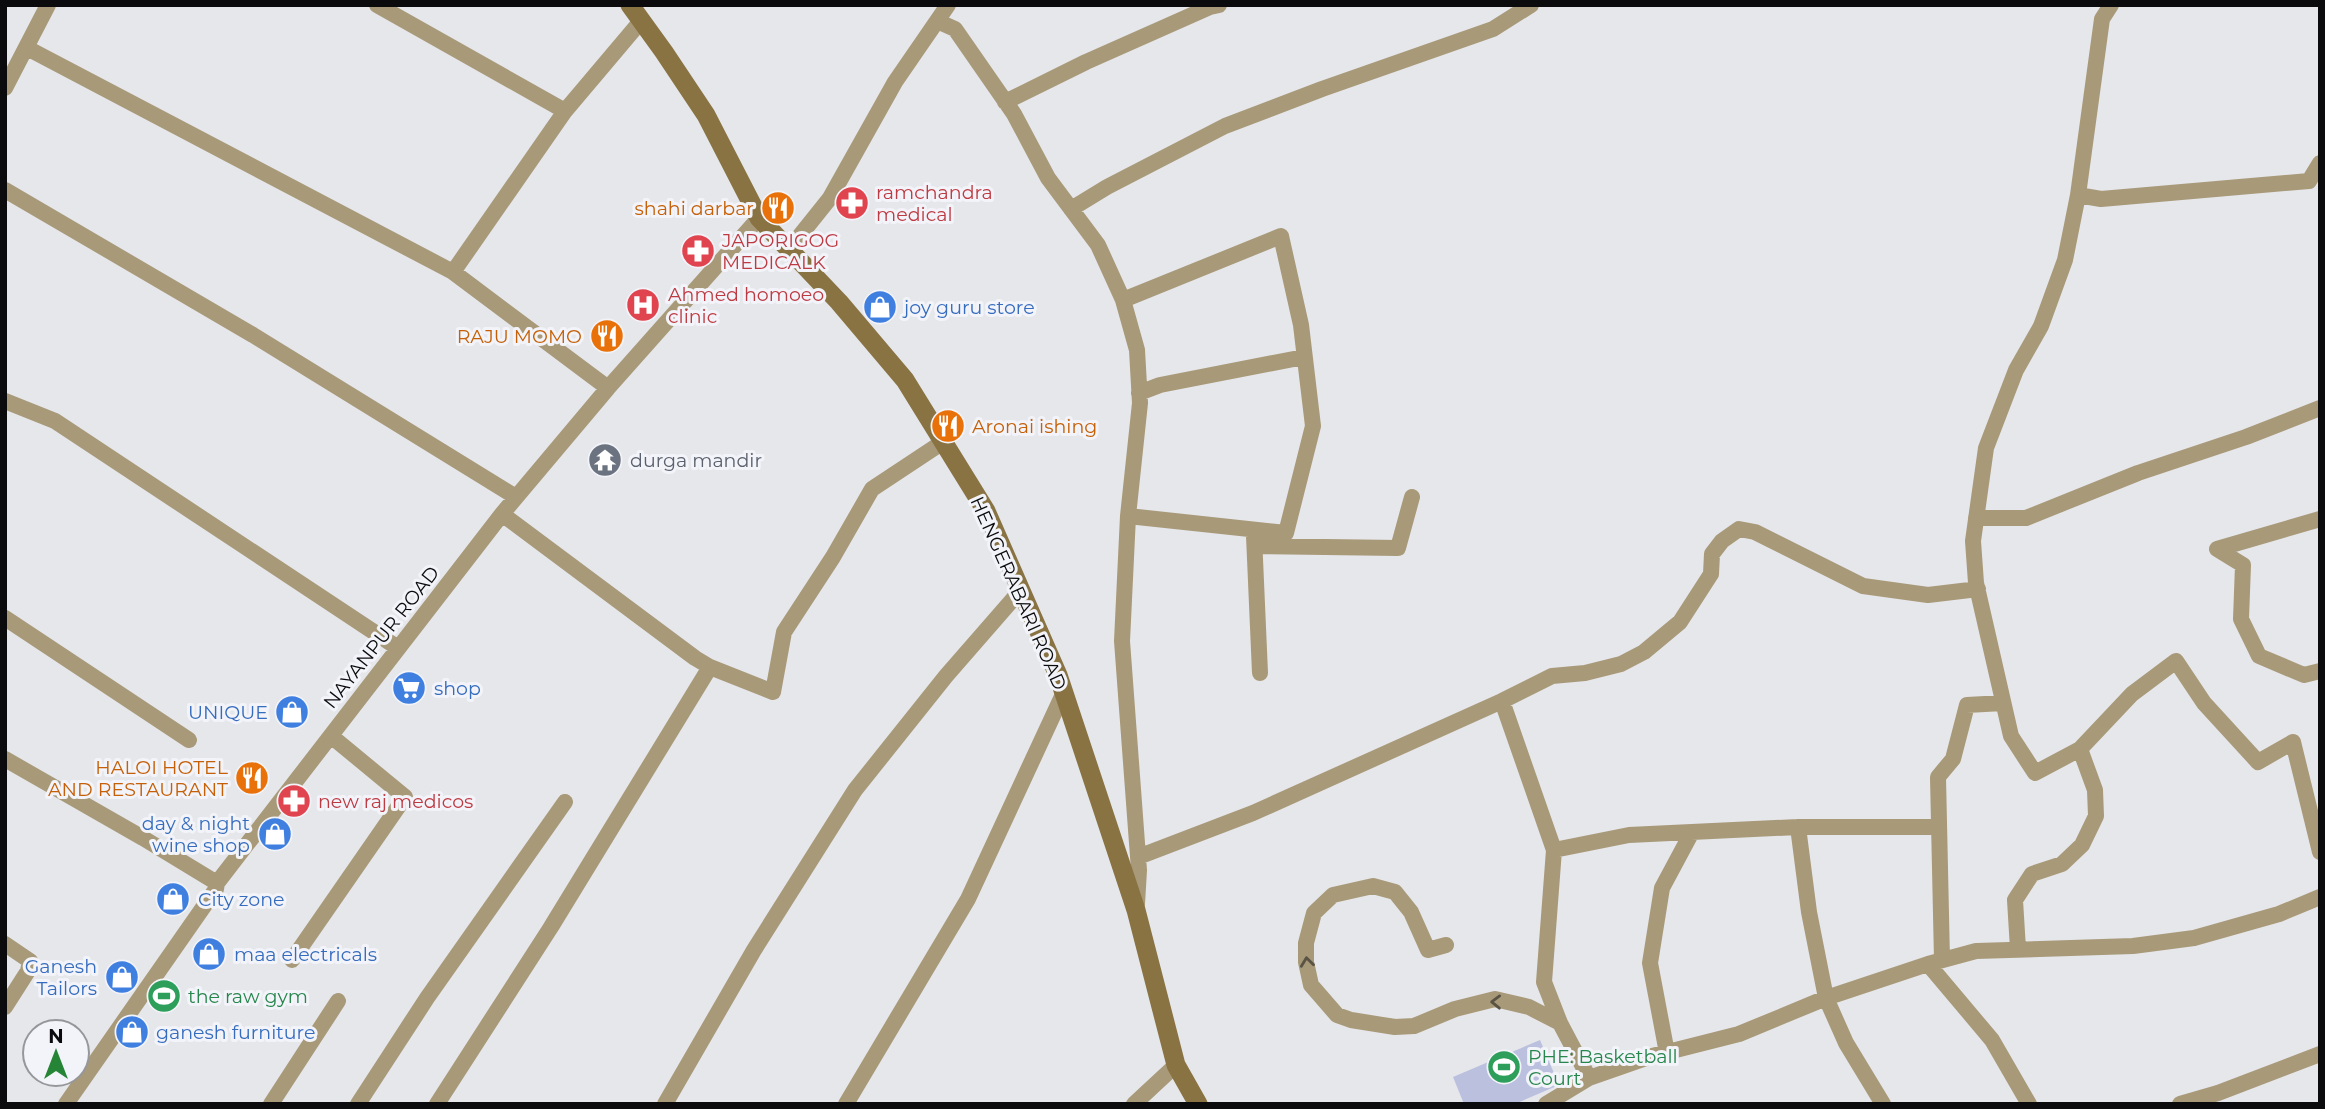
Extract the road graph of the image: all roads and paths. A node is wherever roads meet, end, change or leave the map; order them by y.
1 (48, 5) edge
2 (377, 5) edge
3 (948, 5) edge
4 (1219, 5) edge
5 (1531, 5) edge
6 (2111, 5) edge
7 (635, 13) edge
8 (937, 20) junction
9 (27, 48) junction
10 (5, 88) edge
11 (1005, 102) junction
12 (565, 111) junction
13 (2320, 163) edge
14 (5, 190) edge
15 (2078, 195) junction
16 (1071, 209) junction
17 (759, 218) junction
18 (790, 248) junction
19 (453, 272) junction
20 (1123, 300) junction
21 (1304, 357) junction
22 (608, 387) junction
23 (1139, 393) junction
24 (5, 401) edge
25 (2320, 408) edge
26 (943, 442) junction
27 (516, 497) junction
28 (1412, 497) dead end
29 (502, 514) junction
30 (1128, 516) junction
31 (1976, 518) junction
32 (2320, 519) edge
33 (1254, 538) junction
34 (1978, 589) junction
35 (1021, 590) junction
36 (5, 618) edge
37 (398, 649) junction
38 (710, 667) junction
39 (2320, 671) edge
40 (1260, 673) dead end
41 (1064, 692) junction
42 (1502, 701) junction
43 (2003, 703) junction
44 (331, 736) junction
45 (189, 740) dead end
46 (2081, 749) junction
47 (5, 759) edge
48 (565, 802) dead end
49 (1939, 827) junction
50 (1798, 828) junction
51 (1692, 832) junction
52 (1554, 850) junction
53 (2320, 852) edge
54 (1138, 857) junction
55 (217, 883) junction
56 (2320, 897) edge
57 (1136, 910) junction
58 (5, 944) edge
59 (1446, 945) dead end
60 (2018, 949) junction
61 (292, 960) dead end
62 (1935, 962) junction
63 (1826, 998) junction
64 (338, 1001) dead end
65 (5, 1007) edge
66 (1560, 1023) junction
67 (1667, 1053) junction
68 (2320, 1054) edge
69 (1176, 1065) junction
70 (1589, 1078) junction
71 (66, 1104) edge
72 (271, 1104) edge
73 (358, 1104) edge
74 (437, 1104) edge
75 (665, 1104) edge
76 (846, 1104) edge
77 (1134, 1104) edge
78 (1198, 1104) edge
79 (1546, 1104) edge
80 (1883, 1104) edge
81 (2029, 1104) edge
82 (2180, 1104) edge

1 - 9 street
2 - 12 street
3 - 8 street
4 - 11 street
5 - 16 street
6 - 15 street
7 - 12 street
7 - 17 main road, HENGERABARI ROAD
8 - 11 street
8 - 18 street
9 - 10 street
9 - 19 street
11 - 16 street
12 - 19 street
13 - 15 street
14 - 27 street
15 - 31 street
16 - 20 street
17 - 18 main road, HENGERABARI ROAD
17 - 22 street, NAYANPUR ROAD
18 - 26 main road, HENGERABARI ROAD
19 - 22 street
20 - 21 street
20 - 23 street
21 - 23 street
21 - 33 street
22 - 27 street, NAYANPUR ROAD
23 - 30 street
24 - 37 street
25 - 31 street
26 - 35 main road, HENGERABARI ROAD
26 - 38 street
27 - 29 street, NAYANPUR ROAD
28 - 33 street
29 - 37 street, NAYANPUR ROAD
29 - 38 street
30 - 33 street
30 - 54 street
31 - 34 street
32 - 39 street
33 - 40 street
34 - 42 street
34 - 43 street
35 - 41 main road, HENGERABARI ROAD
35 - 75 street
36 - 45 street
37 - 44 street, NAYANPUR ROAD
38 - 74 street
41 - 57 main road, HENGERABARI ROAD
41 - 76 street
42 - 52 street
42 - 54 street
43 - 46 street
43 - 49 street
44 - 55 street, NAYANPUR ROAD
44 - 61 street
46 - 53 street
46 - 60 street
47 - 55 street
48 - 73 street
49 - 50 street
49 - 62 street
50 - 51 street
50 - 63 street
51 - 52 street
51 - 67 street
52 - 66 street
54 - 57 street
55 - 71 street, NAYANPUR ROAD
56 - 60 street
57 - 69 main road, HENGERABARI ROAD
58 - 65 street
66 -> 59 street
60 - 62 street
62 - 63 street
62 - 81 street
63 - 67 street
63 - 80 street
64 - 72 street
66 - 70 street
67 - 70 street
68 - 82 street
69 - 77 street
69 - 78 main road, HENGERABARI ROAD
70 - 79 street

